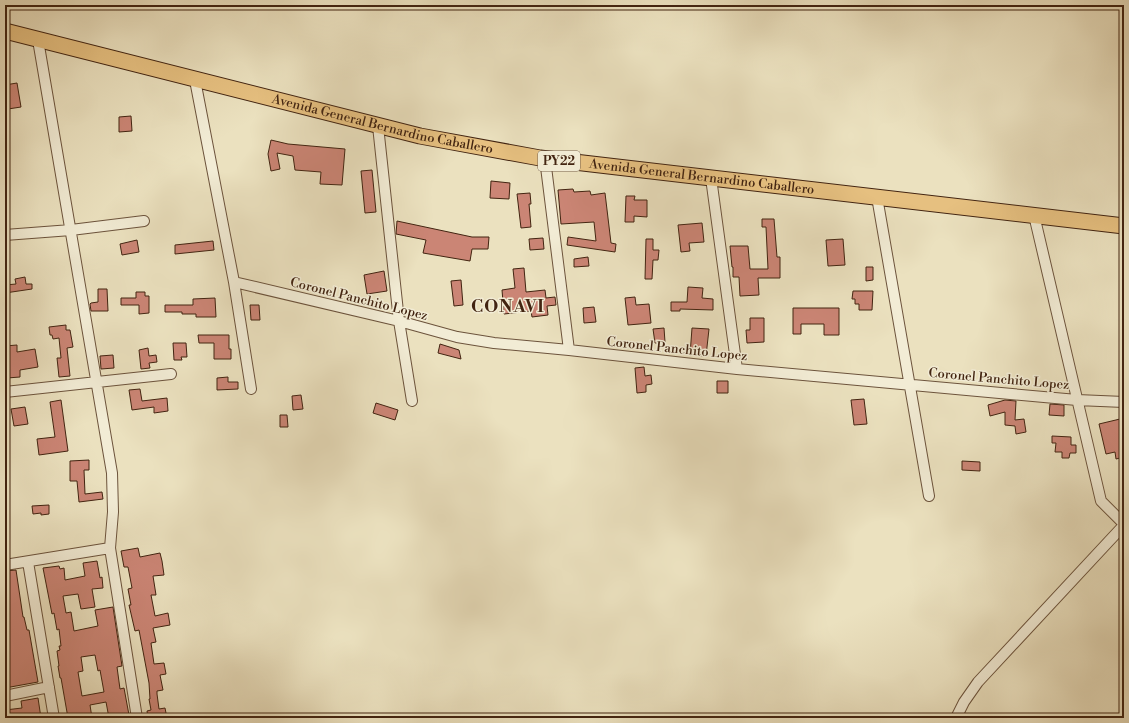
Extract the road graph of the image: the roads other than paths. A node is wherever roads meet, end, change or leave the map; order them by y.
1 (5, 31) edge
2 (38, 40) junction
3 (195, 80) junction
4 (378, 126) junction
5 (546, 159) junction
6 (711, 178) junction
7 (877, 197) junction
8 (1034, 215) junction
9 (144, 221) dead end
10 (1124, 226) edge
11 (71, 230) junction
12 (5, 236) edge
13 (234, 282) junction
14 (399, 321) junction
15 (569, 350) junction
16 (737, 369) junction
17 (171, 374) dead end
18 (97, 383) junction
19 (909, 384) junction
20 (251, 389) dead end
21 (5, 392) edge
22 (1077, 400) junction
23 (412, 401) dead end
24 (1124, 402) edge
25 (929, 496) dead end
26 (1124, 525) edge
27 (110, 548) junction
28 (28, 562) junction
29 (5, 565) edge
30 (49, 687) junction
31 (5, 696) edge
32 (54, 718) edge
33 (137, 718) edge
34 (956, 718) edge

1 - 2 highway, Avenida General Bernardino Caballero / PY22
2 - 3 highway, Avenida General Bernardino Caballero / PY22
2 - 11 street
3 - 4 highway, Avenida General Bernardino Caballero / PY22
3 - 13 street
4 - 5 highway, Avenida General Bernardino Caballero / PY22
4 - 14 street
5 - 6 highway, Avenida General Bernardino Caballero / PY22
5 - 15 street
6 - 7 highway, Avenida General Bernardino Caballero / PY22
6 - 16 street
7 - 8 highway, Avenida General Bernardino Caballero / PY22
7 - 19 street
8 - 10 highway, Avenida General Bernardino Caballero / PY22
8 - 22 street
9 - 11 street
11 - 12 street
11 - 18 street
13 - 14 street, Coronel Panchito Lopez
13 - 20 street
14 - 15 street, Coronel Panchito Lopez
14 - 23 street
15 - 16 street, Coronel Panchito Lopez
16 - 19 street, Coronel Panchito Lopez
17 - 18 street
18 - 21 street
18 - 27 street
19 - 22 street, Coronel Panchito Lopez
19 - 25 street
22 - 24 street, Coronel Panchito Lopez
22 - 26 street
26 - 34 street
27 - 28 street
27 - 33 street
28 - 29 street
28 - 30 street
30 - 31 street
30 - 32 street

